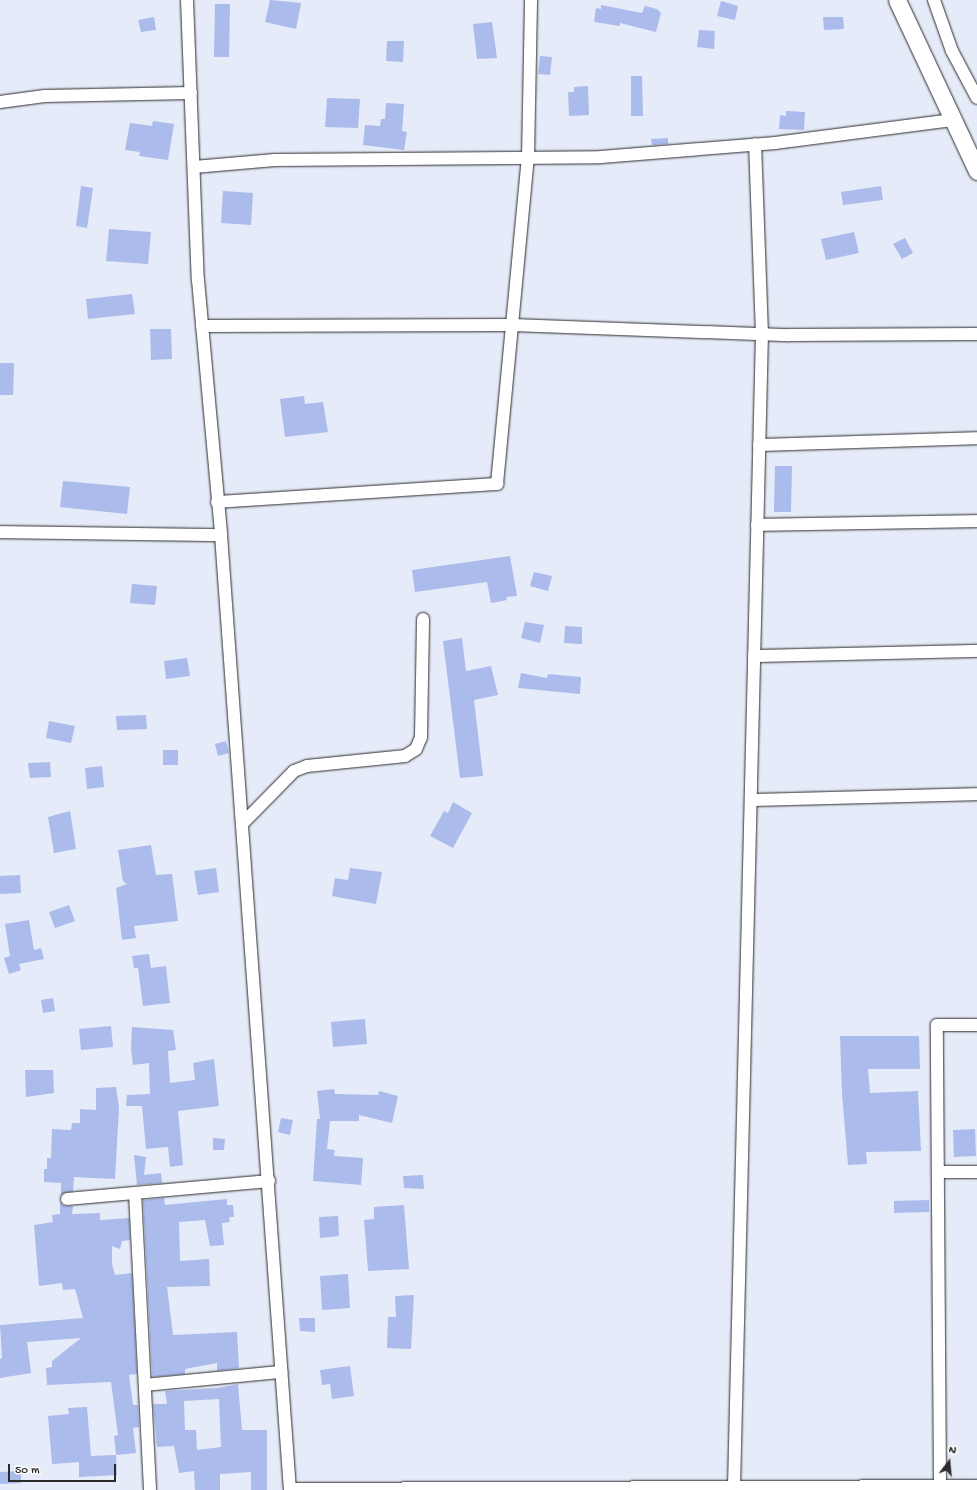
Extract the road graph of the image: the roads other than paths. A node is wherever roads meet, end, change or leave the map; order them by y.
1 (186, 0) edge
2 (531, 0) edge
3 (897, 0) edge
4 (934, 0) edge
5 (191, 93) junction
6 (977, 98) edge
7 (0, 102) edge
8 (951, 120) junction
9 (755, 144) junction
10 (528, 158) junction
11 (194, 167) junction
12 (977, 171) edge
13 (512, 325) junction
14 (202, 326) junction
15 (762, 334) junction
16 (977, 334) edge
17 (977, 438) edge
18 (760, 445) junction
19 (217, 502) junction
20 (977, 521) edge
21 (758, 525) junction
22 (0, 532) edge
23 (221, 535) junction
24 (423, 619) dead end
25 (977, 651) edge
26 (754, 656) junction
27 (977, 794) edge
28 (751, 800) junction
29 (242, 824) junction
30 (977, 1025) edge
31 (938, 1172) junction
32 (977, 1172) edge
33 (269, 1181) junction
34 (135, 1193) junction
35 (67, 1199) dead end
36 (281, 1372) junction
37 (145, 1385) junction
38 (940, 1486) junction
39 (977, 1486) edge
40 (734, 1487) junction
41 (150, 1490) edge
42 (290, 1490) edge

1 - 5 street
2 - 10 street
3 - 8 main road
4 - 6 street
5 - 7 street
5 - 11 street
8 - 9 street
8 - 12 main road
9 - 10 street
9 - 15 street
10 - 11 street
10 - 13 street
11 - 14 street
13 - 14 street
13 - 15 street
13 - 19 street
14 - 19 street
15 - 16 street
15 - 18 street
17 - 18 street
18 - 21 street
19 - 23 street
20 - 21 street
21 - 26 street
22 - 23 street
23 - 29 street
24 - 29 street
25 - 26 street
26 - 28 street
27 - 28 street
28 - 40 street
29 - 33 street
30 - 31 street
31 - 32 street
31 - 38 street
33 - 34 street
33 - 36 street
34 - 35 street
34 - 37 street
36 - 37 street
36 - 42 street
37 - 41 street
38 - 39 street
38 - 40 street
40 - 42 street

